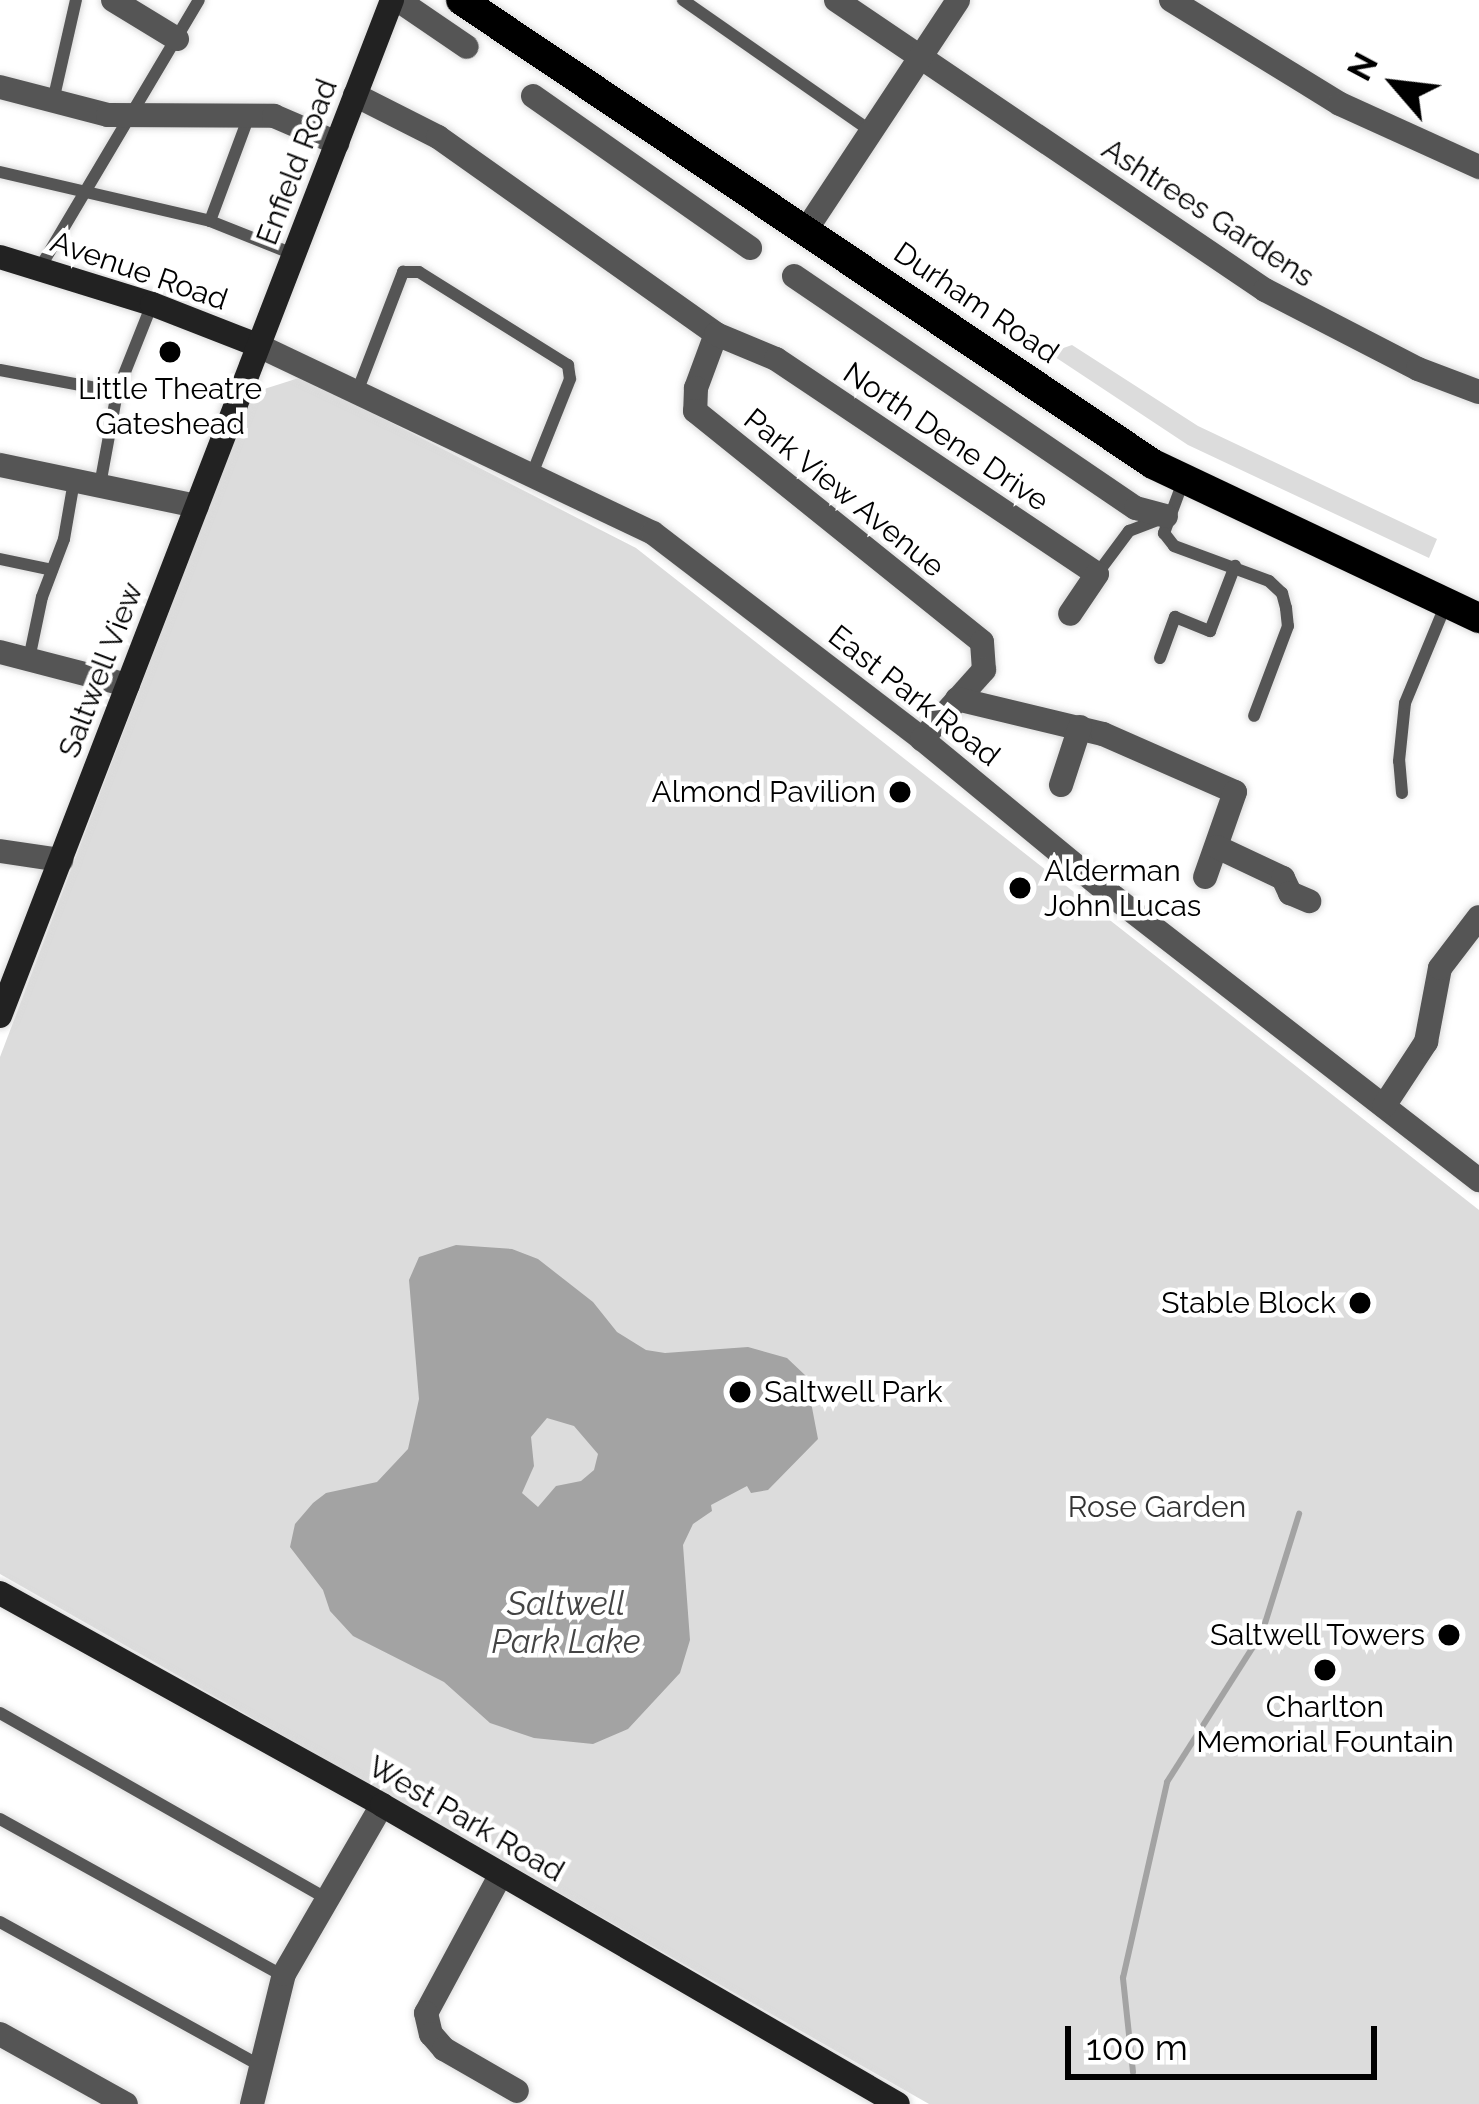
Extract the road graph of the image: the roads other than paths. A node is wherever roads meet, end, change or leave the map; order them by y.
1 (76, 0) edge
2 (113, 0) edge
3 (200, 0) edge
4 (395, 0) edge
5 (461, 0) edge
6 (682, 0) edge
7 (836, 0) edge
8 (958, 0) edge
9 (1171, 0) edge
10 (177, 39) junction
11 (467, 47) dead end
12 (919, 58) junction
13 (0, 88) edge
14 (355, 95) junction
15 (533, 96) dead end
16 (53, 101) junction
17 (132, 116) junction
18 (249, 116) junction
19 (871, 131) junction
20 (337, 142) junction
21 (1479, 167) edge
22 (0, 172) edge
23 (86, 192) junction
24 (210, 221) junction
25 (804, 233) junction
26 (750, 248) dead end
27 (293, 254) junction
28 (0, 257) edge
29 (41, 266) junction
30 (794, 276) dead end
31 (152, 304) junction
32 (716, 334) junction
33 (257, 345) junction
34 (0, 370) edge
35 (117, 392) junction
36 (1479, 392) edge
37 (357, 393) junction
38 (0, 465) edge
39 (532, 476) junction
40 (1184, 479) junction
41 (87, 483) junction
42 (196, 506) junction
43 (1166, 516) junction
44 (0, 559) edge
45 (1235, 566) junction
46 (52, 571) junction
47 (1097, 574) junction
48 (1446, 602) junction
49 (1070, 614) dead end
50 (1479, 618) edge
51 (1160, 658) dead end
52 (8, 659) edge
53 (128, 685) junction
54 (957, 700) junction
55 (1254, 716) dead end
56 (1080, 728) junction
57 (922, 739) junction
58 (1061, 785) dead end
59 (1402, 793) dead end
60 (1217, 848) junction
61 (0, 851) edge
62 (62, 860) junction
63 (1205, 877) dead end
64 (1309, 901) dead end
65 (1479, 917) edge
66 (0, 1016) edge
67 (1384, 1106) junction
68 (1479, 1180) edge
69 (0, 1594) edge
70 (0, 1713) edge
71 (382, 1805) junction
72 (0, 1820) edge
73 (501, 1874) junction
74 (328, 1899) junction
75 (0, 1922) edge
76 (284, 1977) junction
77 (0, 2034) edge
78 (261, 2066) junction
79 (517, 2091) dead end
80 (863, 2093) edge
81 (126, 2104) edge
82 (252, 2104) edge
83 (898, 2104) edge

1 - 16 lane
2 - 10 street
3 - 10 lane
4 - 11 street
4 - 14 street, Enfield Road
5 - 25 main road, Durham Road
6 - 19 lane
7 - 12 street, Ashtrees Gardens
8 - 12 street
9 - 21 street
10 - 17 lane
12 - 19 street
12 - 36 street, Ashtrees Gardens
13 - 16 street
14 - 20 street, Enfield Road
14 - 32 street
15 - 26 street
16 - 17 street
17 - 18 street
17 - 23 lane
18 - 20 street
18 - 24 lane
19 - 25 street
20 - 27 street, Enfield Road
22 - 23 lane
23 - 24 lane
23 - 29 lane
24 - 27 lane
25 - 40 main road, Durham Road
27 - 33 street, Enfield Road
28 - 29 street, Avenue Road
29 - 31 street, Avenue Road
30 - 43 street
31 - 33 street, Avenue Road
31 - 35 lane
32 - 47 street, North Dene Drive
32 - 54 street, Park View Avenue
33 - 37 street, East Park Road
33 - 42 street, Saltwell View
34 - 35 lane
35 - 41 lane
37 - 39 street, East Park Road
37 - 39 lane
38 - 41 street
39 - 57 street, East Park Road
40 - 43 lane
40 - 48 main road, Durham Road
41 - 42 street
41 - 46 lane
42 - 53 street, Saltwell View
43 - 45 lane
43 - 47 lane
44 - 46 lane
45 - 51 lane
45 - 55 lane
46 - 52 lane
47 - 49 street
48 - 50 main road, Durham Road
48 - 59 lane
52 - 53 street
53 - 62 street, Saltwell View
54 - 56 street
54 - 57 street, Park View Avenue
56 - 58 street
56 - 60 street
57 - 67 street, East Park Road
60 - 63 street
60 - 64 street
61 - 62 street
62 - 66 street, Saltwell View
65 - 67 street
67 - 68 street, East Park Road
69 - 71 street, West Park Road
70 - 74 lane
71 - 73 street, West Park Road
71 - 74 street
72 - 76 lane
73 - 79 street
73 - 80 street, West Park Road
74 - 76 street
75 - 78 lane
76 - 78 street
77 - 81 street
78 - 82 street
80 - 83 street, West Park Road

